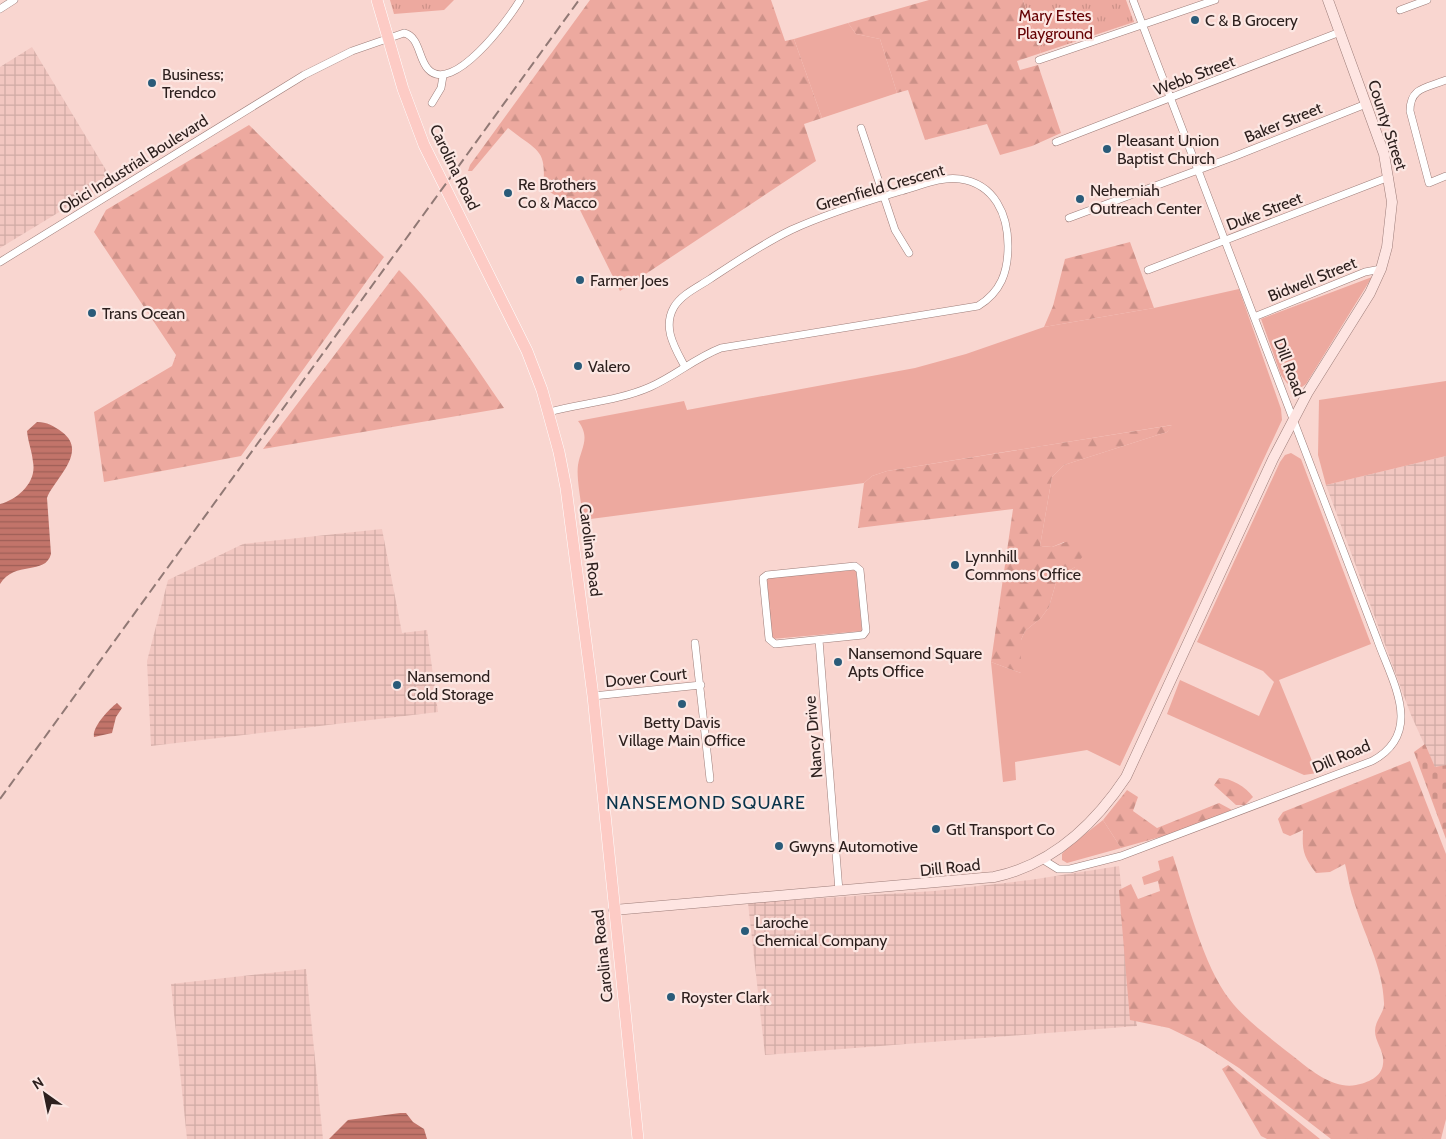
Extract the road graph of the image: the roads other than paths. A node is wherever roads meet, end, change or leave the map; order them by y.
1 (14, 0) edge
2 (377, 0) edge
3 (520, 0) edge
4 (1133, 0) edge
5 (1215, 0) edge
6 (1328, 0) edge
7 (1427, 0) edge
8 (0, 9) edge
9 (1400, 10) dead end
10 (1143, 25) junction
11 (1340, 32) junction
12 (388, 38) junction
13 (1039, 60) dead end
14 (443, 76) junction
15 (1446, 80) edge
16 (1172, 99) junction
17 (432, 103) dead end
18 (1366, 104) junction
19 (861, 128) dead end
20 (1056, 142) dead end
21 (1198, 170) junction
22 (1446, 176) edge
23 (1389, 177) junction
24 (884, 197) junction
25 (1068, 218) dead end
26 (1226, 241) junction
27 (909, 253) dead end
28 (0, 262) edge
29 (1381, 269) junction
30 (1148, 270) dead end
31 (1254, 317) junction
32 (685, 367) junction
33 (549, 412) junction
34 (1293, 419) junction
35 (819, 640) junction
36 (695, 643) dead end
37 (701, 685) junction
38 (593, 696) junction
39 (710, 779) dead end
40 (1042, 859) junction
41 (839, 891) junction
42 (614, 910) junction
43 (638, 1139) edge

1 - 8 street
2 - 12 main road, Carolina Road
3 - 14 street
4 - 10 street, Dill Road
5 - 10 street
6 - 11 street, County Street
7 - 9 street
10 - 13 street
10 - 16 street, Dill Road
11 - 16 street, Webb Street
11 - 18 street, County Street
12 - 14 street, Obici Industrial Boulevard
12 - 28 street, Obici Industrial Boulevard
12 - 33 main road, Carolina Road
14 - 17 street
15 - 22 street
16 - 20 street, Webb Street
16 - 21 street, Dill Road
18 - 21 street, Baker Street
18 - 23 street, County Street
19 - 24 street
21 - 25 street, Baker Street
21 - 26 street, Dill Road
23 - 26 street, Duke Street
23 - 29 street, County Street
24 - 27 street
24 - 32 street, Greenfield Crescent
24 - 32 street, Greenfield Crescent
26 - 30 street, Duke Street
26 - 31 street, Dill Road
29 - 31 street, Bidwell Street
29 - 34 street, County Street
31 - 34 street, Dill Road
32 - 33 street, Greenfield Crescent
33 - 38 main road, Carolina Road
34 - 40 street, County Street
34 - 40 street, Dill Road
35 - 35 street
35 - 41 street, Nancy Drive
36 - 37 street
37 - 38 street, Dover Court
37 - 39 street
38 - 42 main road, Carolina Road
40 - 41 street, Dill Road
41 - 42 street, Dill Road
42 - 43 main road, Carolina Road

